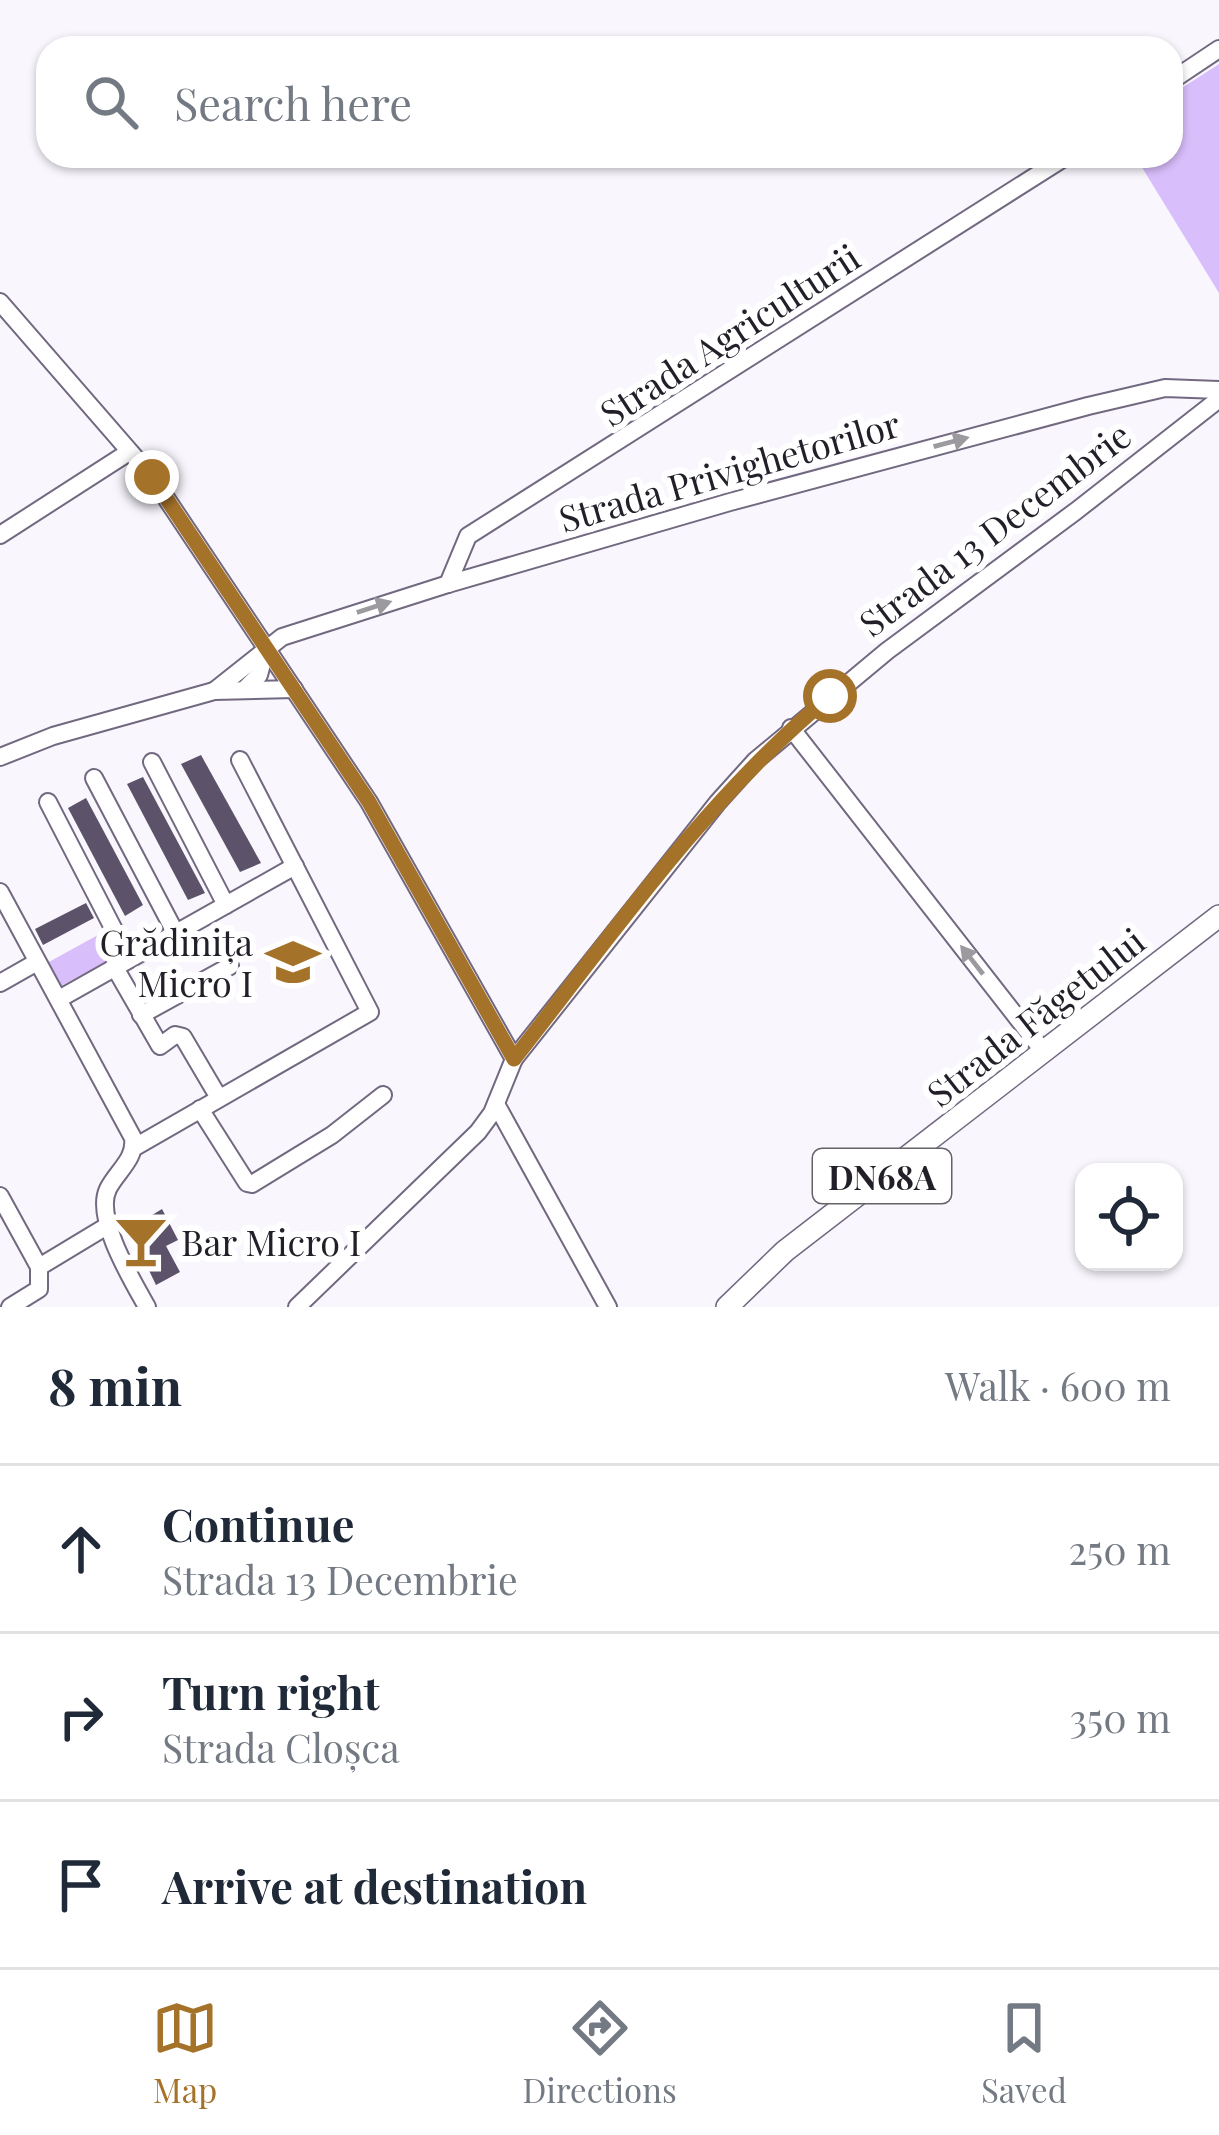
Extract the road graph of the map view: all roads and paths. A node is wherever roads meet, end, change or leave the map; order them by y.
1 (1219, 49) edge
2 (1183, 73) edge
3 (1048, 168) edge
4 (0, 302) edge
5 (1219, 395) edge
6 (129, 452) junction
7 (0, 535) edge
8 (448, 584) junction
9 (266, 649) junction
10 (245, 689) junction
11 (294, 689) junction
12 (214, 691) junction
13 (791, 728) junction
14 (0, 757) edge
15 (240, 760) dead end
16 (152, 762) dead end
17 (94, 778) dead end
18 (48, 802) dead end
19 (295, 866) junction
20 (0, 892) edge
21 (226, 904) junction
22 (1219, 916) edge
23 (175, 932) junction
24 (37, 962) junction
25 (121, 962) junction
26 (230, 966) dead end
27 (0, 983) edge
28 (58, 999) junction
29 (141, 1015) junction
30 (1044, 1052) junction
31 (514, 1059) junction
32 (383, 1095) dead end
33 (219, 1098) junction
34 (496, 1104) junction
35 (200, 1109) junction
36 (135, 1147) junction
37 (0, 1196) edge
38 (107, 1226) junction
39 (39, 1267) junction
40 (10, 1307) edge
41 (147, 1307) edge
42 (297, 1307) edge
43 (608, 1307) edge
44 (727, 1307) edge

1 - 2 street
3 - 8 street, Strada Agriculturii
4 - 6 street
8 -> 5 street, Strada Privighetorilor
5 - 13 street, Strada 13 Decembrie
6 - 7 street
6 - 9 street
9 -> 8 street, Strada Privighetorilor
9 - 10 street
9 - 11 street
9 - 12 street, Strada Privighetorilor
10 - 11 street
10 - 12 street
11 - 31 street
12 - 14 street
30 -> 13 street
13 - 31 street, Strada 13 Decembrie
15 - 19 street
16 - 21 street
17 - 23 street
18 - 25 street
19 - 21 street
19 - 33 street
20 - 24 street
21 - 23 street
22 - 30 main road, Strada Făgetului / DN68A
23 - 25 street
24 - 27 street
24 - 28 street
25 - 28 street
25 - 29 street
26 - 29 street
28 - 36 street
29 - 33 street
30 - 44 main road, Strada Făgetului / DN68A
31 - 34 street, Strada 13 Decembrie
32 - 35 street
33 - 35 street
34 - 42 street, Strada 13 Decembrie
34 - 43 street
35 - 36 street
36 - 38 street
37 - 39 street
38 - 39 street
38 - 41 street
39 - 40 street

